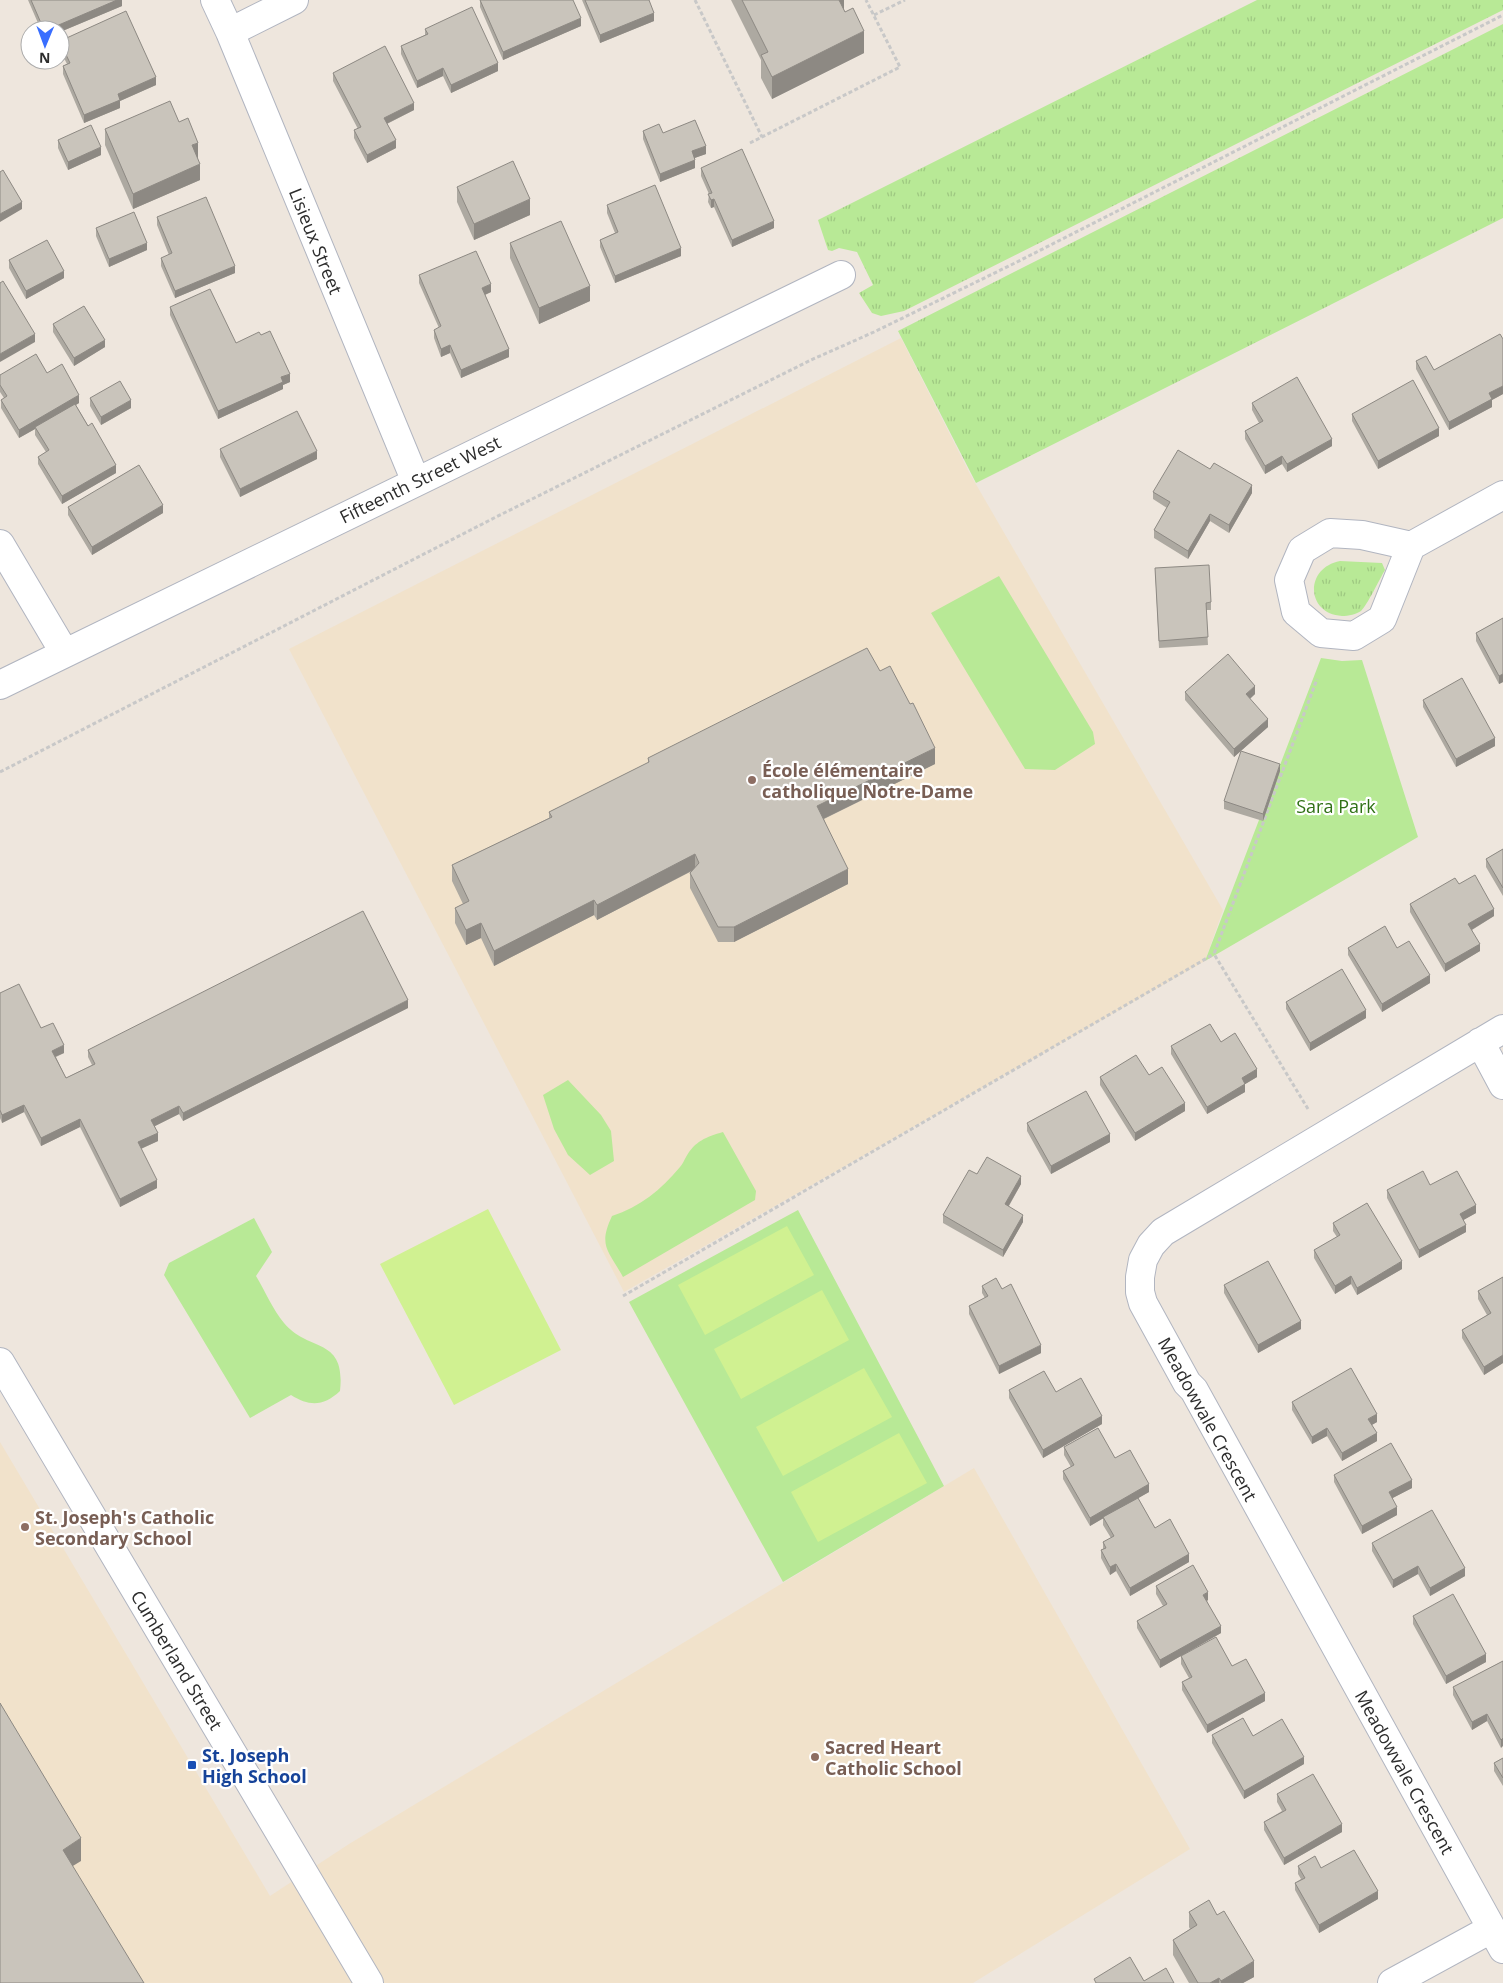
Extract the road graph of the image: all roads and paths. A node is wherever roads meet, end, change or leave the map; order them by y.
1 (215, 0) edge
2 (294, 0) edge
3 (695, 0) edge
4 (866, 0) edge
5 (905, 0) edge
6 (874, 15) junction
7 (1503, 15) edge
8 (230, 32) junction
9 (762, 137) junction
10 (750, 144) dead end
11 (841, 275) dead end
12 (416, 482) junction
13 (1503, 495) edge
14 (0, 544) edge
15 (1411, 546) junction
16 (64, 652) junction
17 (1317, 679) dead end
18 (0, 684) edge
19 (0, 772) edge
20 (1214, 954) junction
21 (1503, 1029) edge
22 (1480, 1042) junction
23 (1503, 1085) edge
24 (1324, 1135) junction
25 (623, 1296) dead end
26 (0, 1362) edge
27 (1497, 1939) edge
28 (369, 1983) edge
29 (1392, 1983) edge

1 - 8 street, Lisieux Street
2 - 8 street
3 - 9 path
4 - 6 path
5 - 6 path
6 - 9 path
7 - 19 path
8 - 12 street, Lisieux Street
9 - 10 path
11 - 12 street, Fifteenth Street West
12 - 16 street, Fifteenth Street West
13 - 15 street
14 - 16 street
15 - 15 street
16 - 18 street, Fifteenth Street West
17 - 20 path
20 - 24 path
20 - 25 path
21 - 22 street, Meadowvale Crescent
22 - 23 street
22 - 24 street, Meadowvale Crescent
24 - 27 street, Meadowvale Crescent
26 - 28 street, Cumberland Street
27 - 29 street

